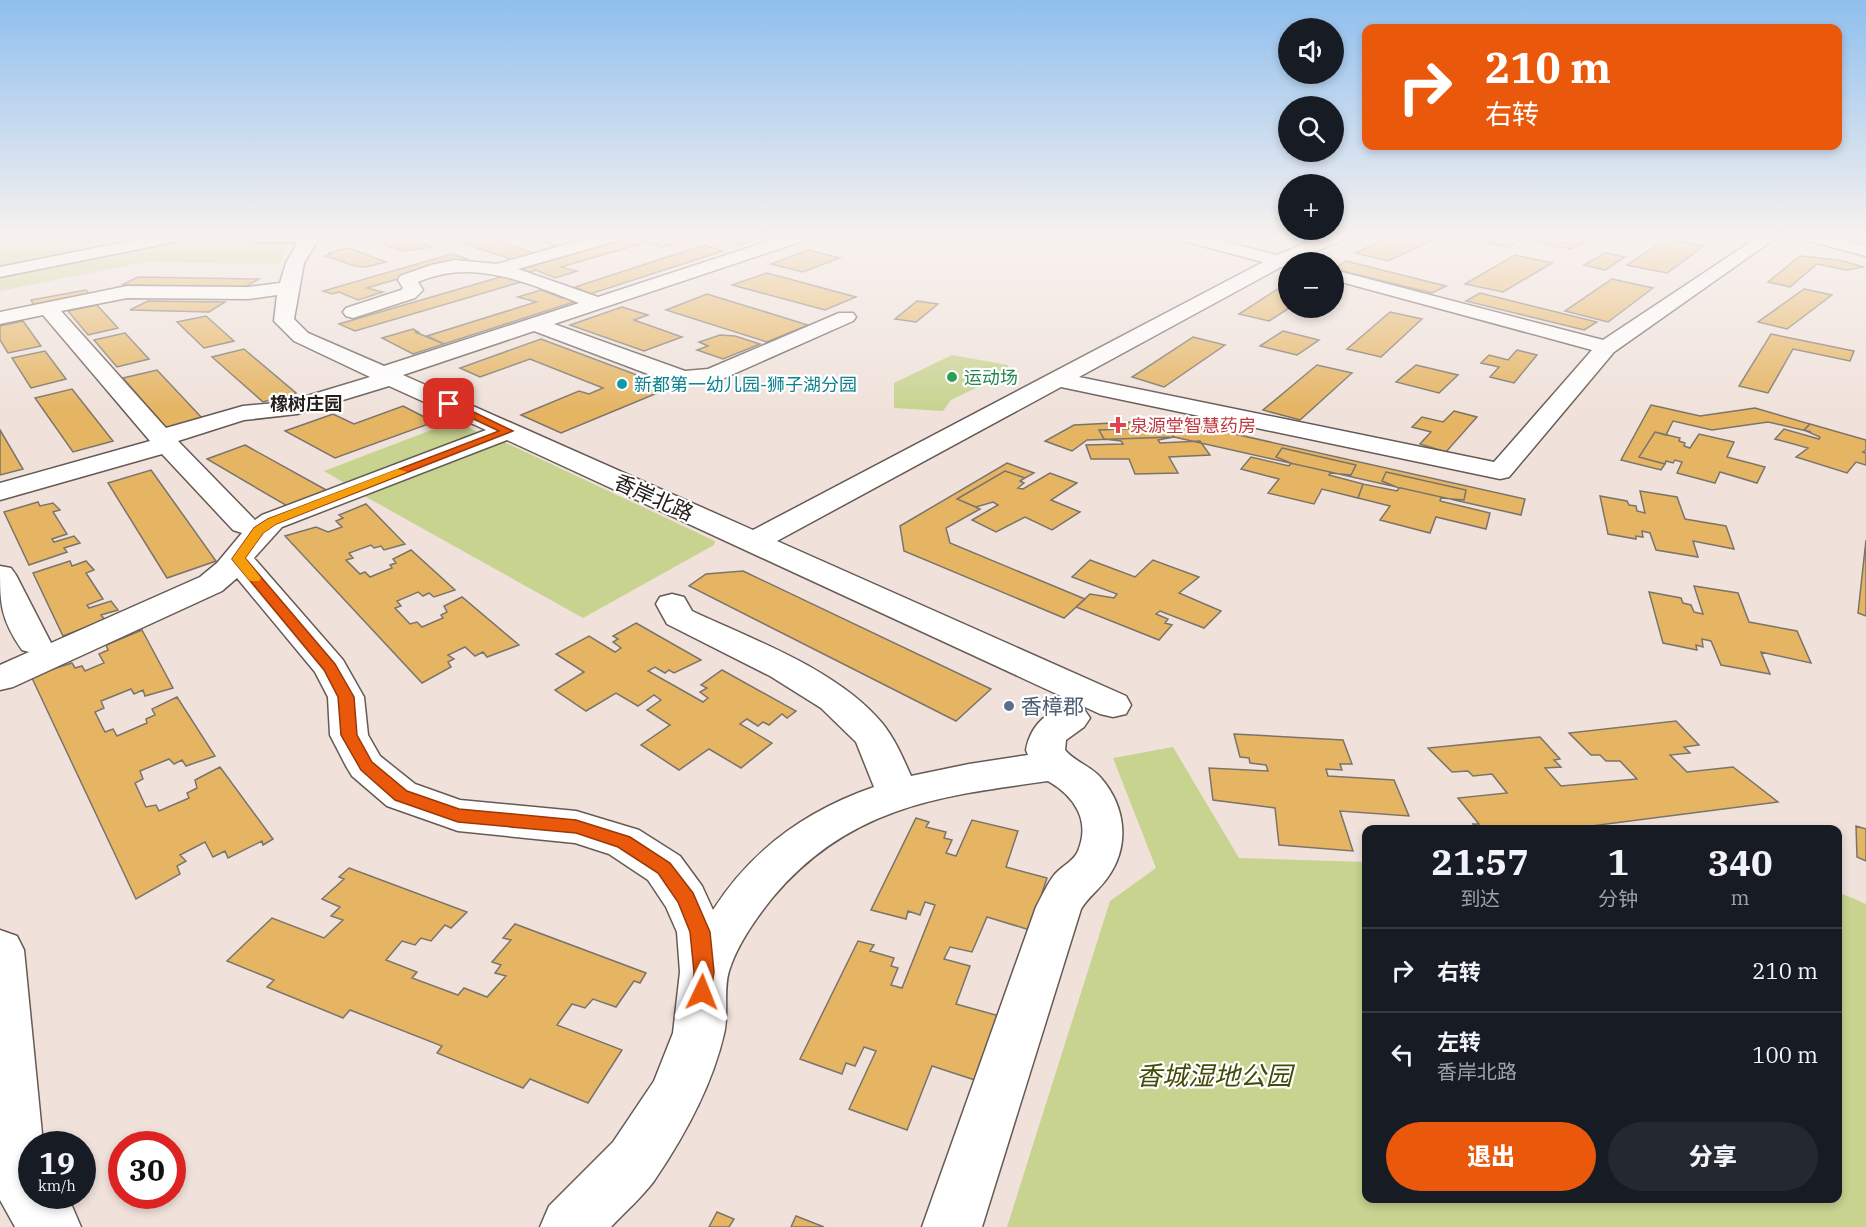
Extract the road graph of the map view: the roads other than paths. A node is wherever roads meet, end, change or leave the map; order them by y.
1 (116, 294) edge
2 (287, 294) edge
3 (407, 294) edge
4 (573, 294) edge
5 (623, 294) edge
6 (1221, 294) edge
7 (1407, 294) edge
8 (1684, 294) edge
9 (597, 303) junction
10 (46, 308) junction
11 (353, 312) dead end
12 (846, 317) dead end
13 (0, 318) edge
14 (534, 324) junction
15 (1606, 347) junction
16 (387, 376) junction
17 (1057, 379) junction
18 (508, 431) junction
19 (167, 444) junction
20 (0, 492) edge
21 (240, 541) junction
22 (753, 542) junction
23 (0, 575) edge
24 (672, 604) dead end
25 (34, 643) dead end
26 (0, 679) edge
27 (1053, 766) junction
28 (897, 793) junction
29 (0, 950) edge
30 (704, 972) junction
31 (51, 1227) edge
32 (570, 1227) edge
33 (952, 1227) edge

1 - 10 street
2 - 16 street, 香岸北路
3 - 11 street
4 - 9 street
5 - 9 street
6 - 17 street
7 - 15 street
8 - 15 street
9 - 14 street
10 - 13 street
10 - 19 street
12 - 14 street
14 - 16 street
15 - 17 street
16 - 18 street, 香岸北路
16 - 19 street
17 - 22 street
18 - 21 street
18 - 22 street, 香岸北路
19 - 20 street
19 - 21 street
21 - 26 street
21 - 30 street
22 - 27 street, 香岸北路
23 - 25 street
24 - 28 street
27 - 28 street
27 - 33 street
28 - 30 street
29 - 31 street
30 - 32 street

